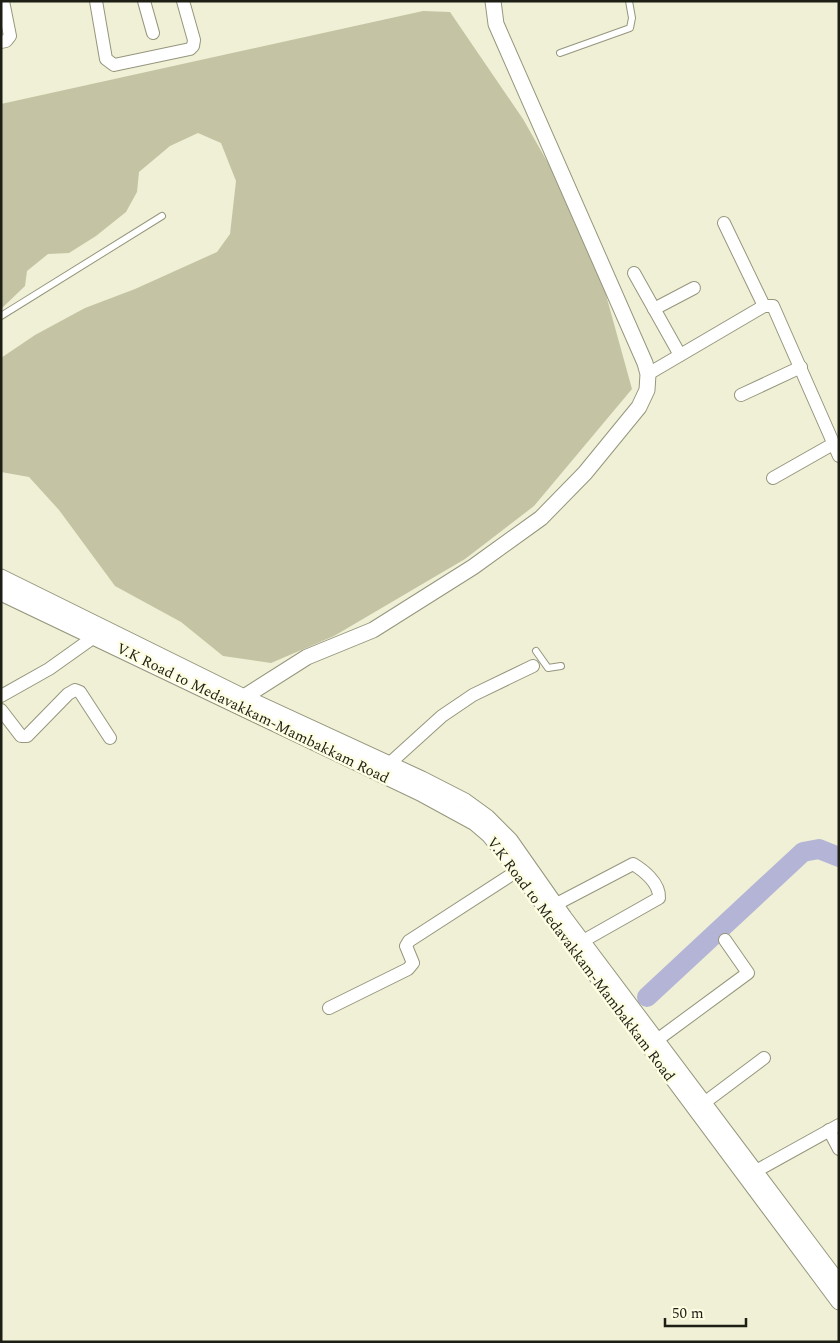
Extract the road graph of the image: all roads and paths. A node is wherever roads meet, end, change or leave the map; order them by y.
1 (3, 1) edge
2 (96, 1) edge
3 (144, 1) edge
4 (183, 1) edge
5 (493, 1) edge
6 (629, 1) edge
7 (153, 33) dead end
8 (1, 42) edge
9 (560, 53) dead end
10 (162, 216) dead end
11 (724, 223) dead end
12 (634, 273) dead end
13 (694, 288) dead end
14 (764, 306) junction
15 (654, 309) junction
16 (1, 316) edge
17 (680, 355) junction
18 (801, 367) junction
19 (648, 374) junction
20 (741, 395) dead end
21 (833, 444) junction
22 (839, 456) edge
23 (773, 478) dead end
24 (1, 578) edge
25 (1, 593) edge
26 (94, 637) junction
27 (536, 651) dead end
28 (538, 663) junction
29 (561, 666) dead end
30 (1, 696) edge
31 (241, 702) junction
32 (1, 710) edge
33 (110, 738) dead end
34 (389, 764) junction
35 (517, 871) junction
36 (550, 907) junction
37 (725, 940) dead end
38 (583, 941) junction
39 (329, 1008) dead end
40 (657, 1040) junction
41 (764, 1058) dead end
42 (704, 1103) junction
43 (834, 1128) edge
44 (839, 1149) edge
45 (750, 1174) junction
46 (839, 1283) edge
47 (839, 1302) edge

1 - 8 street
2 - 4 street
3 - 7 street
5 - 19 street
6 - 9 lane
10 - 16 lane
11 - 14 street
12 - 15 street
13 - 15 street
14 - 17 street
14 - 18 street
15 - 17 street
17 - 19 street
18 - 20 street
18 - 21 street
19 - 31 street
21 - 22 street
21 - 23 street
24 - 31 street, V.K Road to Medavakkam-Mambakkam Road
25 - 26 street, V.K Road to Medavakkam-Mambakkam Road
26 - 30 street
26 - 31 street, V.K Road to Medavakkam-Mambakkam Road
27 - 28 lane
28 - 29 lane
28 - 34 street
31 - 34 street, V.K Road to Medavakkam-Mambakkam Road
31 - 35 street, V.K Road to Medavakkam-Mambakkam Road
32 - 33 street
34 - 36 street, V.K Road to Medavakkam-Mambakkam Road
35 - 36 street, V.K Road to Medavakkam-Mambakkam Road
35 - 39 street
36 - 38 street, V.K Road to Medavakkam-Mambakkam Road
36 - 38 street
36 - 45 street, V.K Road to Medavakkam-Mambakkam Road
37 - 40 street
38 - 40 street, V.K Road to Medavakkam-Mambakkam Road
40 - 42 street, V.K Road to Medavakkam-Mambakkam Road
41 - 42 street
42 - 45 street, V.K Road to Medavakkam-Mambakkam Road
43 - 44 street
43 - 45 street
45 - 46 street, V.K Road to Medavakkam-Mambakkam Road
45 - 47 street, V.K Road to Medavakkam-Mambakkam Road

